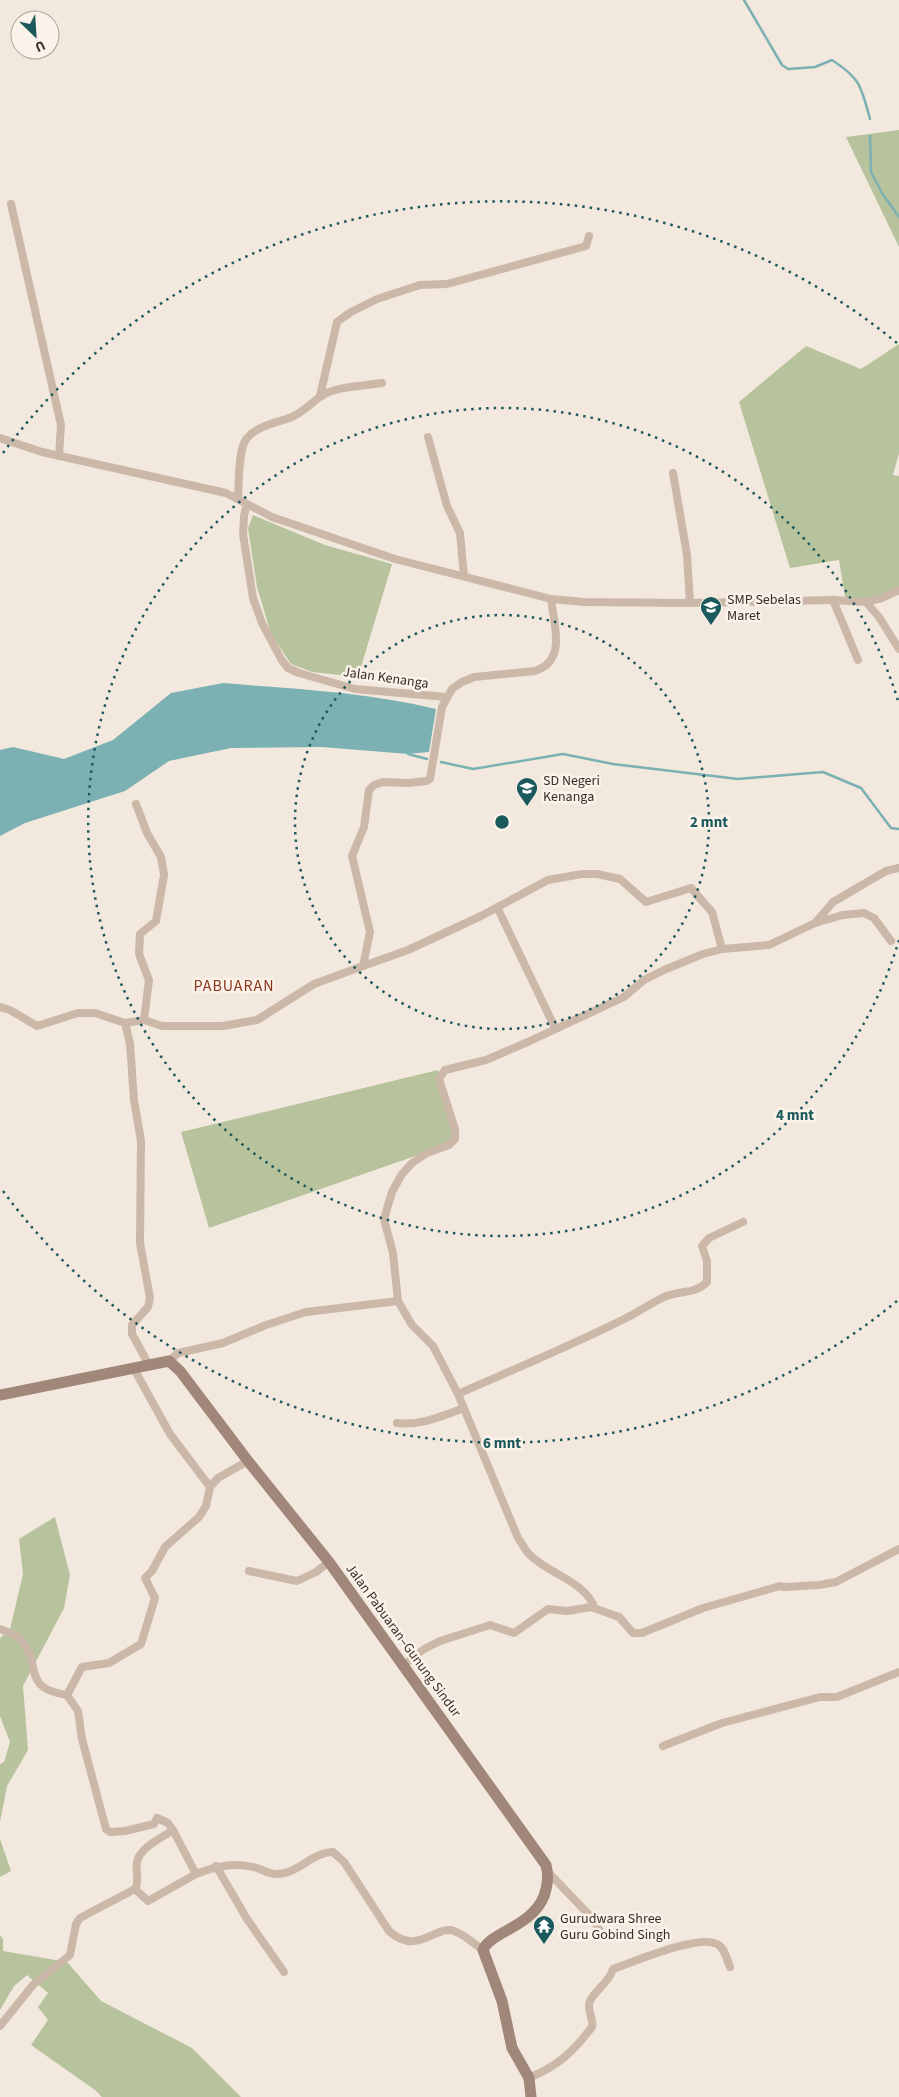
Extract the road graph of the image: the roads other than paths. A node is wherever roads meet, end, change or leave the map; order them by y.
1 (11, 204) dead end
2 (589, 236) dead end
3 (382, 383) dead end
4 (320, 396) junction
5 (428, 437) dead end
6 (0, 438) edge
7 (59, 456) junction
8 (673, 473) dead end
9 (238, 498) junction
10 (246, 504) junction
11 (464, 576) junction
12 (899, 590) edge
13 (551, 599) junction
14 (833, 600) junction
15 (866, 602) junction
16 (690, 603) junction
17 (899, 649) edge
18 (858, 660) dead end
19 (446, 697) junction
20 (136, 804) dead end
21 (899, 868) edge
22 (497, 907) junction
23 (815, 923) junction
24 (891, 941) dead end
25 (722, 949) junction
26 (363, 966) junction
27 (0, 1006) edge
28 (144, 1020) junction
29 (125, 1024) junction
30 (555, 1028) junction
31 (743, 1222) dead end
32 (398, 1301) junction
33 (169, 1361) junction
34 (149, 1365) junction
35 (133, 1367) junction
36 (458, 1394) junction
37 (0, 1395) edge
38 (464, 1408) junction
39 (397, 1423) dead end
40 (248, 1461) junction
41 (210, 1488) junction
42 (899, 1549) edge
43 (329, 1562) junction
44 (249, 1571) dead end
45 (591, 1607) junction
46 (0, 1629) edge
47 (404, 1665) junction
48 (899, 1672) edge
49 (67, 1695) junction
50 (663, 1746) dead end
51 (173, 1830) junction
52 (216, 1866) junction
53 (548, 1872) junction
54 (196, 1874) junction
55 (135, 1889) junction
56 (601, 1933) dead end
57 (483, 1950) junction
58 (730, 1967) dead end
59 (284, 1972) dead end
60 (0, 2026) edge
61 (529, 2078) junction
62 (531, 2097) edge

1 - 7 street
2 - 4 street
3 - 4 street
4 - 9 street
5 - 11 street
6 - 7 street
7 - 9 street
8 - 16 street
9 - 10 street
10 - 11 street
10 - 19 street, Jalan Kenanga
11 - 13 street
12 - 15 street
13 - 16 street
13 - 19 street
14 - 15 street
14 - 16 street
14 - 18 street
15 - 17 street
19 - 26 street
20 - 28 street
21 - 23 street
22 - 25 street
22 - 26 street
22 - 30 street
23 - 24 street
23 - 25 street
25 - 30 street
26 - 28 street
27 - 29 street
28 - 29 street
29 - 34 street
30 - 32 street
31 - 36 street
32 - 33 street
32 - 36 street
33 - 34 street
33 - 40 street, Jalan Pabuaran–Gunung Sindur
34 - 35 street
35 - 37 street
35 - 41 street
36 - 38 street
38 - 39 street
38 - 45 street
40 - 41 street
40 - 43 street, Jalan Pabuaran–Gunung Sindur
41 - 49 street
42 - 45 street
43 - 44 street
43 - 47 street, Jalan Pabuaran–Gunung Sindur
45 - 47 street
46 - 49 street
47 - 53 street, Jalan Pabuaran–Gunung Sindur
48 - 50 street
49 - 51 street
51 - 54 street
51 - 55 street
52 - 54 street
52 - 57 street
52 - 59 street
53 - 56 street
53 - 57 street
54 - 55 street
55 - 60 street
57 - 61 street
58 - 61 street
61 - 62 street

